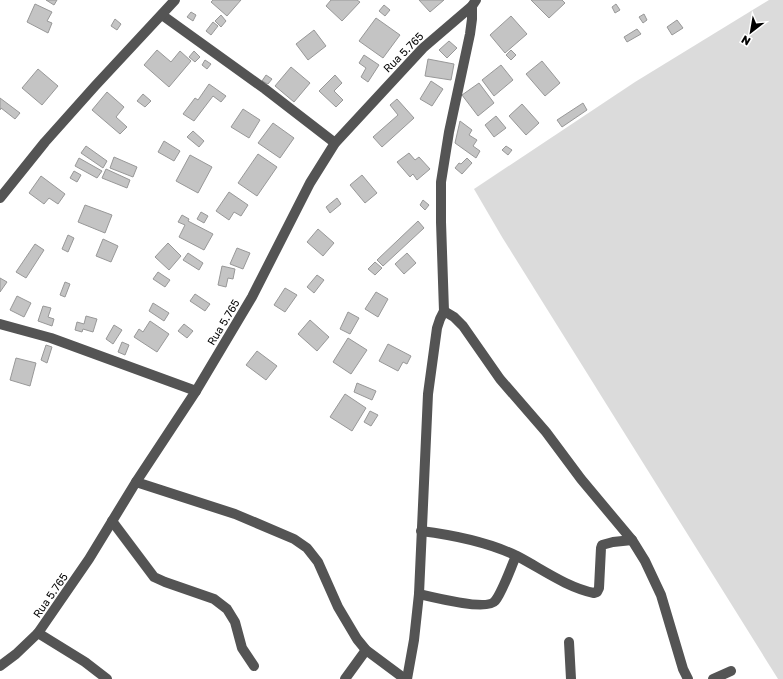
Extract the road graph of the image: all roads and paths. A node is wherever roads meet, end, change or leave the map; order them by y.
1 (175, 0) edge
2 (474, 3) edge
3 (162, 15) junction
4 (335, 144) junction
5 (0, 198) edge
6 (444, 311) junction
7 (0, 324) edge
8 (196, 391) junction
9 (136, 482) junction
10 (112, 521) junction
11 (422, 531) junction
12 (632, 540) junction
13 (516, 556) junction
14 (419, 594) junction
15 (38, 633) junction
16 (569, 642) dead end
17 (366, 650) junction
18 (0, 666) edge
19 (254, 666) dead end
20 (731, 671) dead end
21 (108, 679) edge
22 (345, 679) edge
23 (406, 679) edge
24 (571, 679) edge
25 (688, 679) edge
26 (713, 679) edge

1 - 3 street
2 - 4 street, Rua 5.765
2 - 6 street
3 - 4 street
3 - 5 street
4 - 8 street, Rua 5.765
6 - 11 street
6 - 12 street
7 - 8 street
8 - 9 street, Rua 5.765
9 - 10 street, Rua 5.765
9 - 17 street
10 - 15 street, Rua 5.765
10 - 19 street
11 - 13 street
11 - 14 street
12 - 13 street
12 - 25 street
13 - 14 street
14 - 23 street
15 - 18 street, Rua 5.765
15 - 21 street
16 - 24 street
17 - 22 street
17 - 23 street
20 - 26 street

